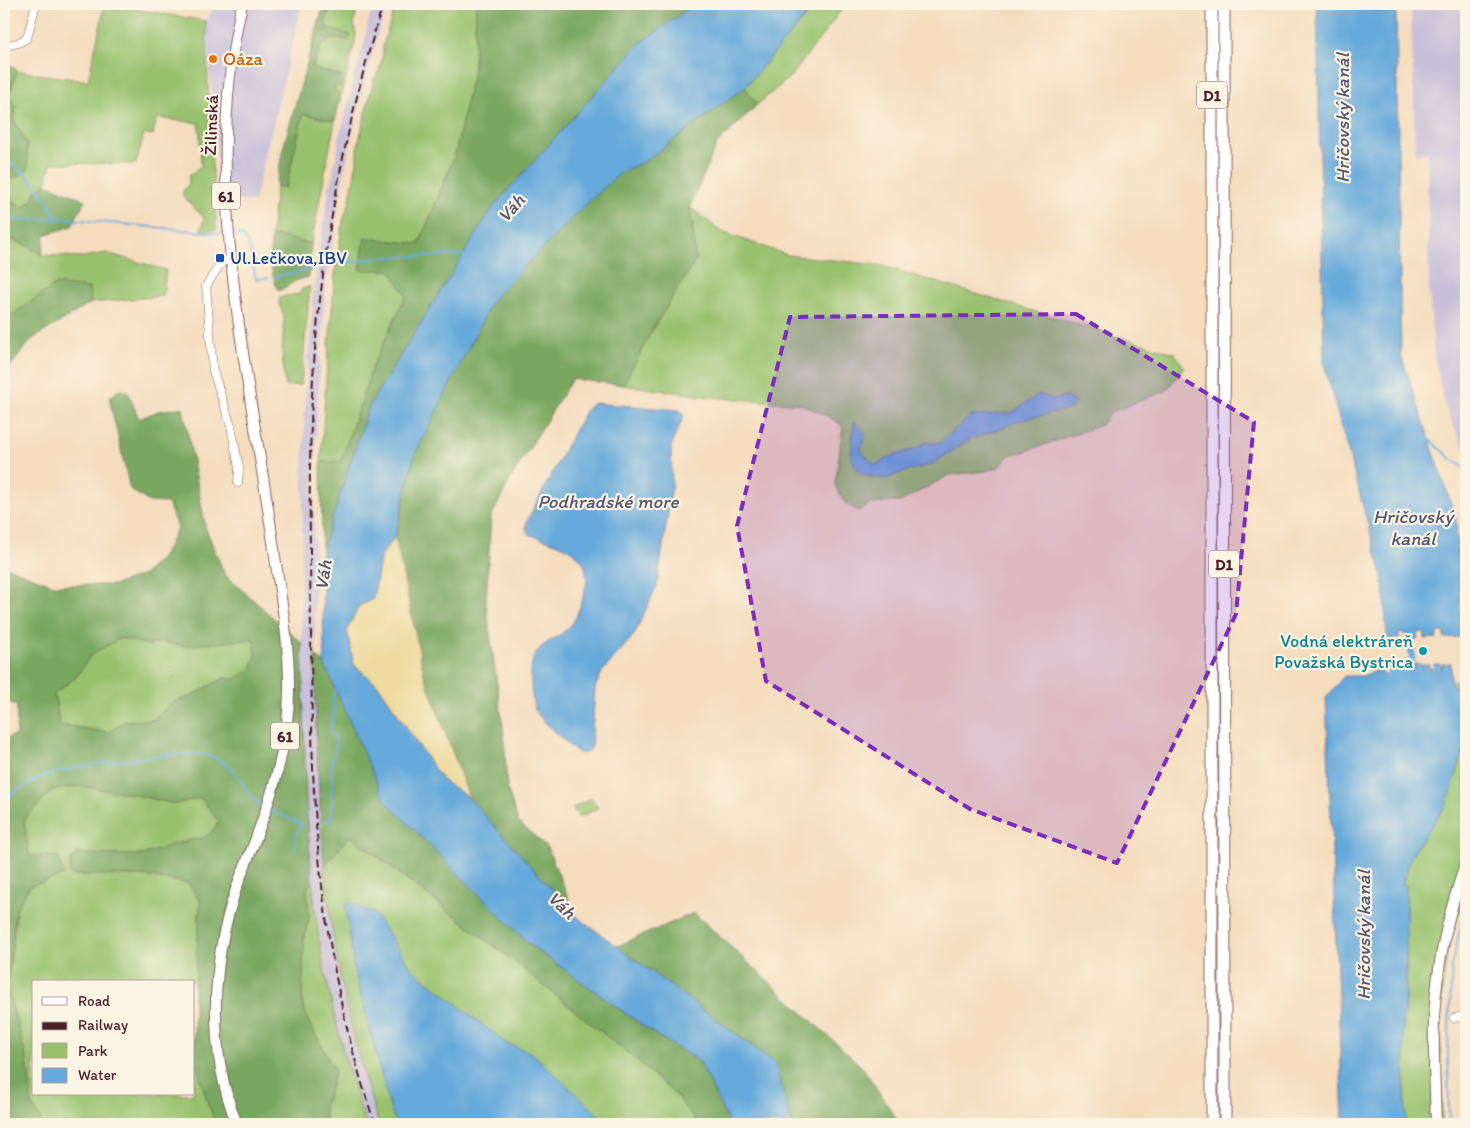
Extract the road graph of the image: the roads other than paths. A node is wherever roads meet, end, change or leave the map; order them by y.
1 (36, 4) edge
2 (242, 4) edge
3 (1212, 4) edge
4 (1224, 4) edge
5 (4, 46) edge
6 (231, 259) junction
7 (238, 484) dead end
8 (1466, 863) edge
9 (1466, 1016) edge
10 (1454, 1018) dead end
11 (237, 1124) edge
12 (1212, 1124) edge
13 (1224, 1124) edge
14 (1436, 1124) edge

1 - 5 street
2 - 6 main road, Žilinská / 61
3 - 12 highway, D1
4 - 13 highway, D1
6 - 7 street
6 - 11 main road, Žilinská / 61
8 - 14 main road
9 - 10 street

